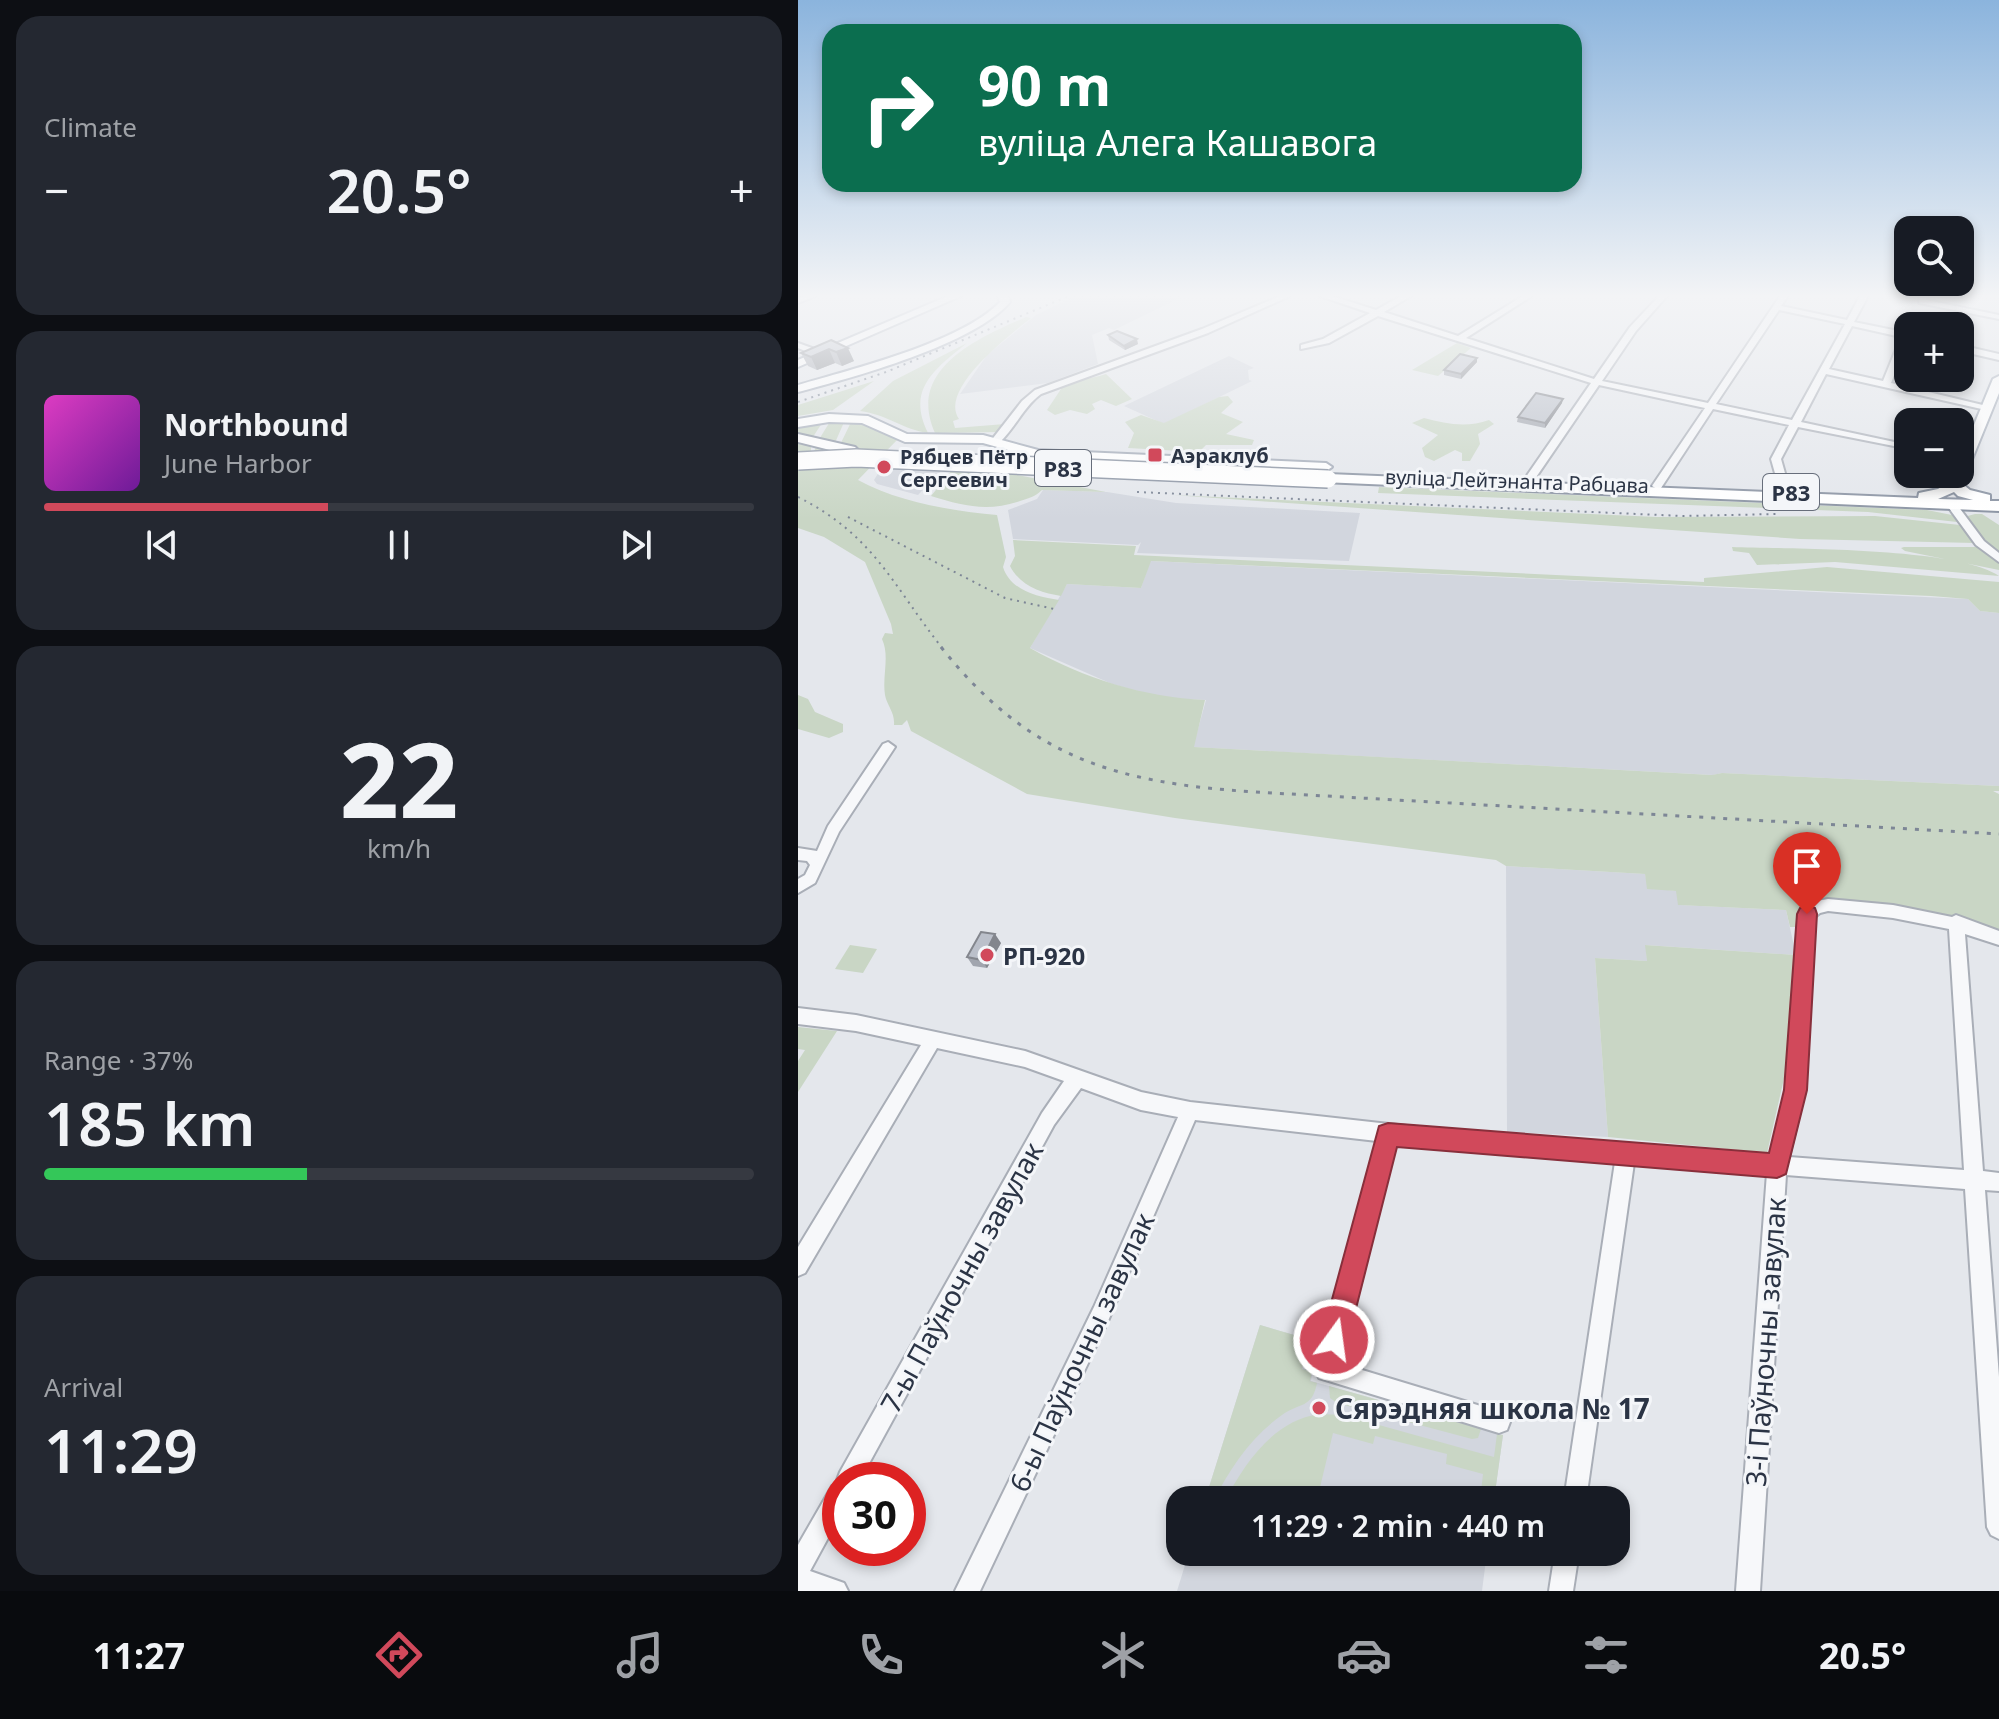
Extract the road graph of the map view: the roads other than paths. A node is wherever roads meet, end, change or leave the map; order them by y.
1 (845, 370) edge
2 (852, 370) edge
3 (1098, 370) edge
4 (1559, 370) edge
5 (1604, 370) edge
6 (1736, 370) edge
7 (1892, 370) edge
8 (1824, 371) joint
9 (1999, 379) edge
10 (1596, 382) junction
11 (1886, 385) junction
12 (798, 387) edge
13 (1986, 407) junction
14 (1708, 408) junction
15 (798, 423) edge
16 (1794, 426) junction
17 (798, 438) edge
18 (1974, 438) edge
19 (995, 442) junction
20 (1894, 445) edge
21 (1090, 455) junction
22 (1133, 458) junction
23 (798, 461) edge
24 (1080, 474) junction
25 (1122, 476) junction
26 (1326, 476) junction
27 (1526, 484) junction
28 (1657, 486) junction
29 (1894, 486) edge
30 (1949, 488) edge
31 (1956, 488) edge
32 (1960, 488) edge
33 (1785, 491) junction
34 (1994, 501) edge
35 (1999, 559) edge
36 (888, 747) dead end
37 (833, 830) junction
38 (798, 853) edge
39 (818, 865) junction
40 (800, 887) edge
41 (1956, 922) junction
42 (1999, 938) edge
43 (798, 1016) edge
44 (933, 1040) junction
45 (1078, 1077) junction
46 (1190, 1111) junction
47 (1388, 1134) junction
48 (1626, 1152) junction
49 (1777, 1166) junction
50 (1973, 1179) junction
51 (1999, 1182) edge
52 (798, 1266) edge
53 (1499, 1422) dead end
54 (858, 1462) edge
55 (1577, 1486) edge
56 (822, 1526) edge
57 (1999, 1527) edge
58 (1565, 1566) edge
59 (798, 1568) edge
60 (798, 1579) edge
61 (836, 1591) edge
62 (967, 1591) edge
63 (1561, 1591) edge
64 (1748, 1591) edge

1 - 12 main road
2 - 12 main road
3 - 19 street
4 - 10 street
5 - 10 street
6 - 14 street
7 - 11 street
8 - 11 street
8 - 16 street
9 - 13 main road
10 - 14 street
10 - 27 street
11 - 13 street
13 - 18 main road
14 - 16 street
14 - 28 street
15 - 19 main road
16 - 20 street
16 - 33 street
17 - 26 highway, Р83, bridge
19 - 21 main road
19 - 24 main road
21 - 22 main road
21 - 24 main road
22 - 25 main road
22 - 26 main road
23 - 26 highway, Р83, bridge
24 - 25 main road
25 - 26 main road
26 - 27 highway, вуліца Лейтэнанта Рабцава / Р83
27 - 28 highway, вуліца Лейтэнанта Рабцава / Р83
27 - 29 highway, вуліца Лейтэнанта Рабцава / Р83
28 - 33 highway, вуліца Лейтэнанта Рабцава / Р83
30 - 33 highway, вуліца Лейтэнанта Рабцава / Р83
31 - 35 street
32 - 34 highway, вуліца Лейтэнанта Рабцава / Р83
36 - 37 street
37 - 38 street
37 - 39 street
38 - 39 street
39 - 40 street
41 - 42 street
41 - 49 street, 3-і Паўночны завулак
41 - 50 street
43 - 44 street
44 - 45 street
44 - 52 street
45 - 46 street
45 - 54 street, 7-ы Паўночны завулак
46 - 47 street
46 - 62 street, 6-ы Паўночны завулак
47 - 48 street
47 - 53 street
48 - 49 street
48 - 55 street
49 - 50 street
49 - 64 street, 3-і Паўночны завулак
50 - 51 street
50 - 57 street
56 - 59 street
58 - 63 street
60 - 61 street

